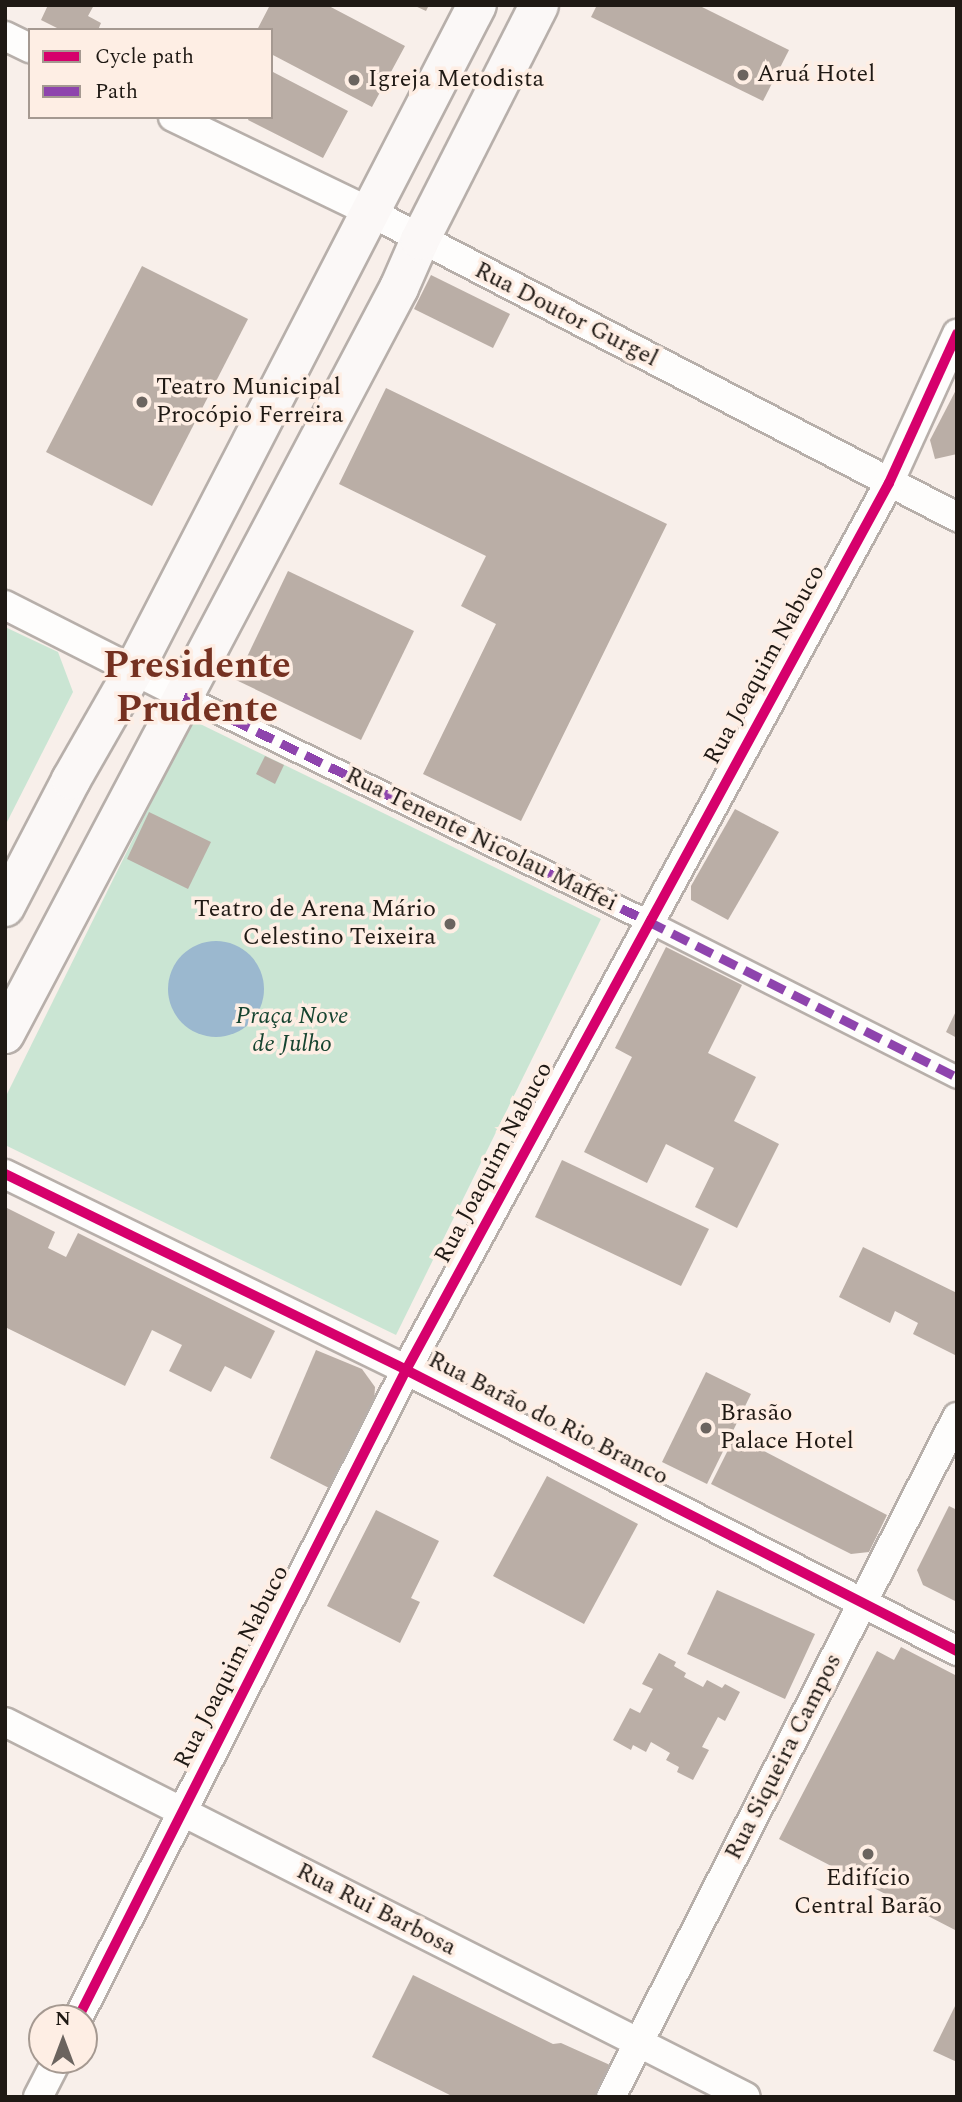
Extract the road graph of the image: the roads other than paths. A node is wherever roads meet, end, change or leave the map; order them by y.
1 (477, 5) edge
2 (539, 5) edge
3 (5, 36) edge
4 (28, 47) edge
5 (177, 119) edge
6 (370, 212) junction
7 (420, 240) junction
8 (957, 334) edge
9 (889, 483) junction
10 (957, 517) edge
11 (5, 605) edge
12 (134, 670) junction
13 (184, 696) junction
14 (5, 907) edge
15 (648, 921) junction
16 (5, 1034) edge
17 (957, 1077) edge
18 (5, 1174) edge
19 (406, 1370) junction
20 (957, 1418) edge
21 (863, 1604) junction
22 (957, 1651) edge
23 (5, 1723) edge
24 (181, 1812) junction
25 (85, 2004) edge
26 (638, 2042) junction
27 (50, 2074) edge
28 (38, 2097) edge
29 (611, 2097) edge
30 (746, 2097) edge

1 - 6 main road
2 - 7 main road
3 - 4 street
5 - 6 street, Rua Doutor Gurgel
6 - 7 street, Rua Doutor Gurgel
6 - 12 main road
7 - 9 street, Rua Doutor Gurgel
7 - 13 main road
8 - 9 street, Rua Joaquim Nabuco
9 - 10 street, Rua Doutor Gurgel
9 - 15 street, Rua Joaquim Nabuco
11 - 12 street, Rua Tenente Nicolau Maffei
12 - 13 street, Rua Tenente Nicolau Maffei
12 - 14 main road
13 - 15 street, Rua Tenente Nicolau Maffei
13 - 16 main road
15 - 17 street, Rua Tenente Nicolau Maffei
15 - 19 street, Rua Joaquim Nabuco
18 - 19 street, Rua Barão do Rio Branco
19 - 21 street, Rua Barão do Rio Branco
19 - 24 street, Rua Joaquim Nabuco
20 - 21 street, Rua Siqueira Campos
21 - 22 street, Rua Barão do Rio Branco
21 - 26 street, Rua Siqueira Campos
23 - 24 street, Rua Rui Barbosa
24 - 25 street, Rua Joaquim Nabuco
24 - 26 street, Rua Rui Barbosa
26 - 29 street, Rua Siqueira Campos
26 - 30 street, Rua Rui Barbosa
27 - 28 street

